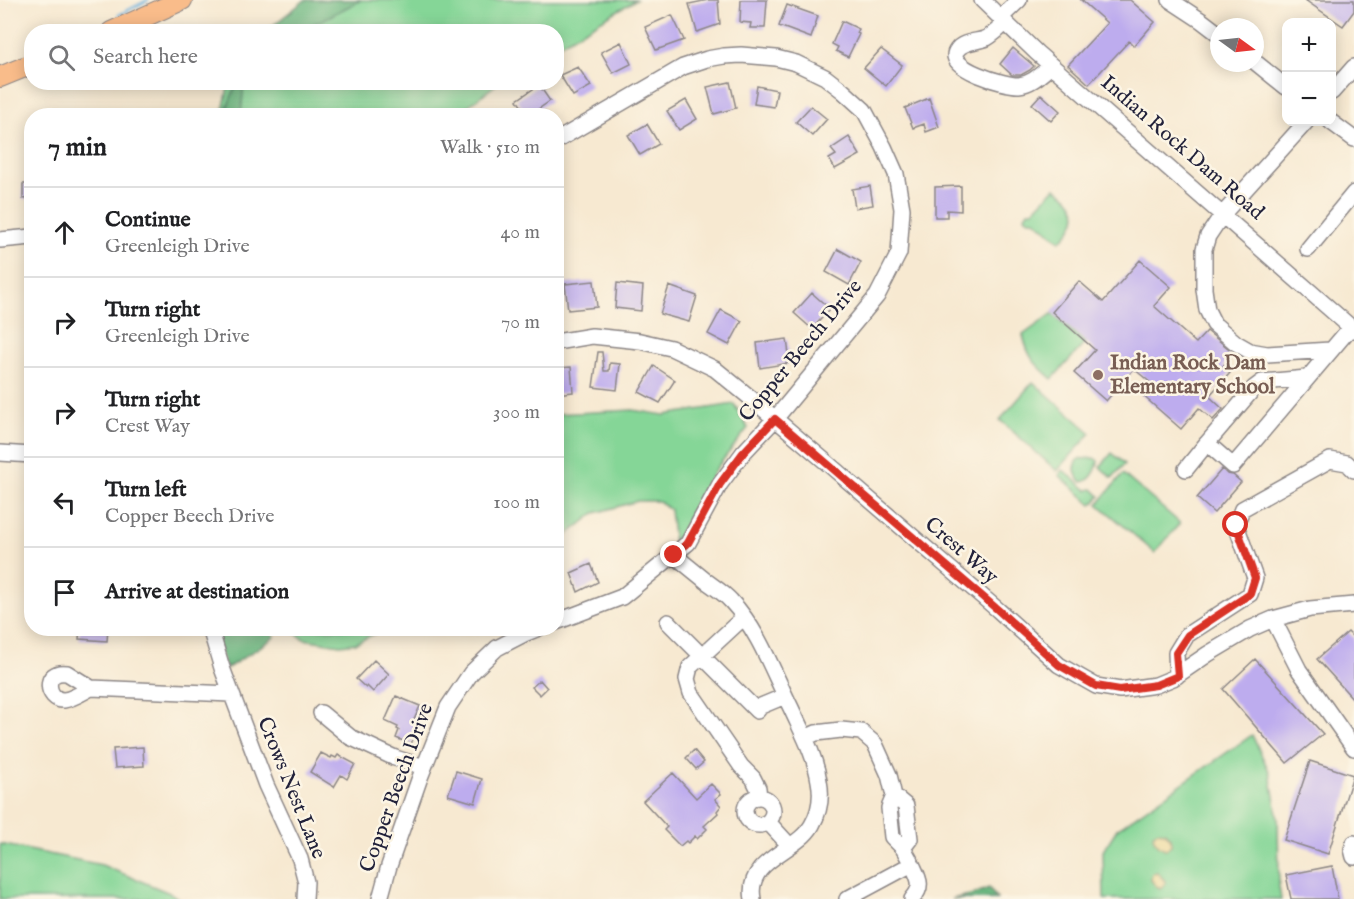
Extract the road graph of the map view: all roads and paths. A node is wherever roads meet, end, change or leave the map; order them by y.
1 (182, 0) edge
2 (982, 0) edge
3 (1019, 0) edge
4 (1170, 0) edge
5 (1003, 20) junction
6 (129, 24) edge
7 (1210, 27) edge
8 (1051, 66) junction
9 (24, 67) edge
10 (1354, 67) edge
11 (1264, 69) edge
12 (0, 76) edge
13 (1282, 83) edge
14 (1336, 87) edge
15 (1302, 126) edge
16 (1336, 126) edge
17 (564, 136) edge
18 (1354, 139) edge
19 (1354, 193) edge
20 (1222, 215) junction
21 (24, 238) edge
22 (0, 240) edge
23 (1308, 249) dead end
24 (1352, 329) edge
25 (564, 341) edge
26 (1330, 350) junction
27 (1307, 378) junction
28 (775, 419) junction
29 (1207, 444) junction
30 (0, 453) edge
31 (24, 454) edge
32 (1186, 469) dead end
33 (1354, 470) edge
34 (674, 555) junction
35 (1354, 605) edge
36 (744, 617) junction
37 (564, 619) edge
38 (1273, 619) junction
39 (668, 622) dead end
40 (212, 636) edge
41 (520, 636) edge
42 (702, 656) junction
43 (1178, 676) junction
44 (91, 688) dead end
45 (231, 694) junction
46 (785, 696) junction
47 (321, 713) dead end
48 (805, 738) junction
49 (1354, 748) edge
50 (424, 766) junction
51 (759, 797) junction
52 (768, 822) junction
53 (1354, 843) edge
54 (790, 846) junction
55 (1354, 857) edge
56 (912, 864) junction
57 (305, 899) edge
58 (380, 899) edge
59 (753, 899) edge
60 (848, 899) edge
61 (912, 899) edge

1 - 6 main road
2 - 5 street, Indian Rock Dam Road
3 - 5 street
4 - 7 street
5 - 8 street, Indian Rock Dam Road
5 - 8 street
8 - 20 street, Indian Rock Dam Road
9 - 12 main road
10 - 14 street
11 - 13 street
15 - 20 street
16 - 18 street
17 - 28 street, Copper Beech Drive
19 - 23 street
20 - 24 street, Indian Rock Dam Road
20 - 26 street
21 - 22 street
24 - 26 street
25 - 28 street, Crest Way
26 - 27 street
27 - 29 street
27 - 29 street
28 - 34 street, Copper Beech Drive
28 - 43 street, Crest Way
29 - 32 street
30 - 31 street
33 - 43 street
34 - 36 street
34 - 37 street, Copper Beech Drive
35 - 38 street, Crest Way
36 - 42 street
36 - 46 street
38 - 43 street, Crest Way
38 - 49 street
39 - 42 street
40 - 45 street, Crows Nest Lane
41 - 50 street, Copper Beech Drive
42 - 46 street
42 - 51 street
44 - 45 street
45 - 57 street, Crows Nest Lane
46 - 48 street
47 - 50 street
48 - 54 street
48 - 56 street
50 - 58 street, Copper Beech Drive
51 - 52 street
51 - 52 street
52 - 54 street
53 - 55 street
54 - 59 street
56 - 60 street
56 - 61 street

